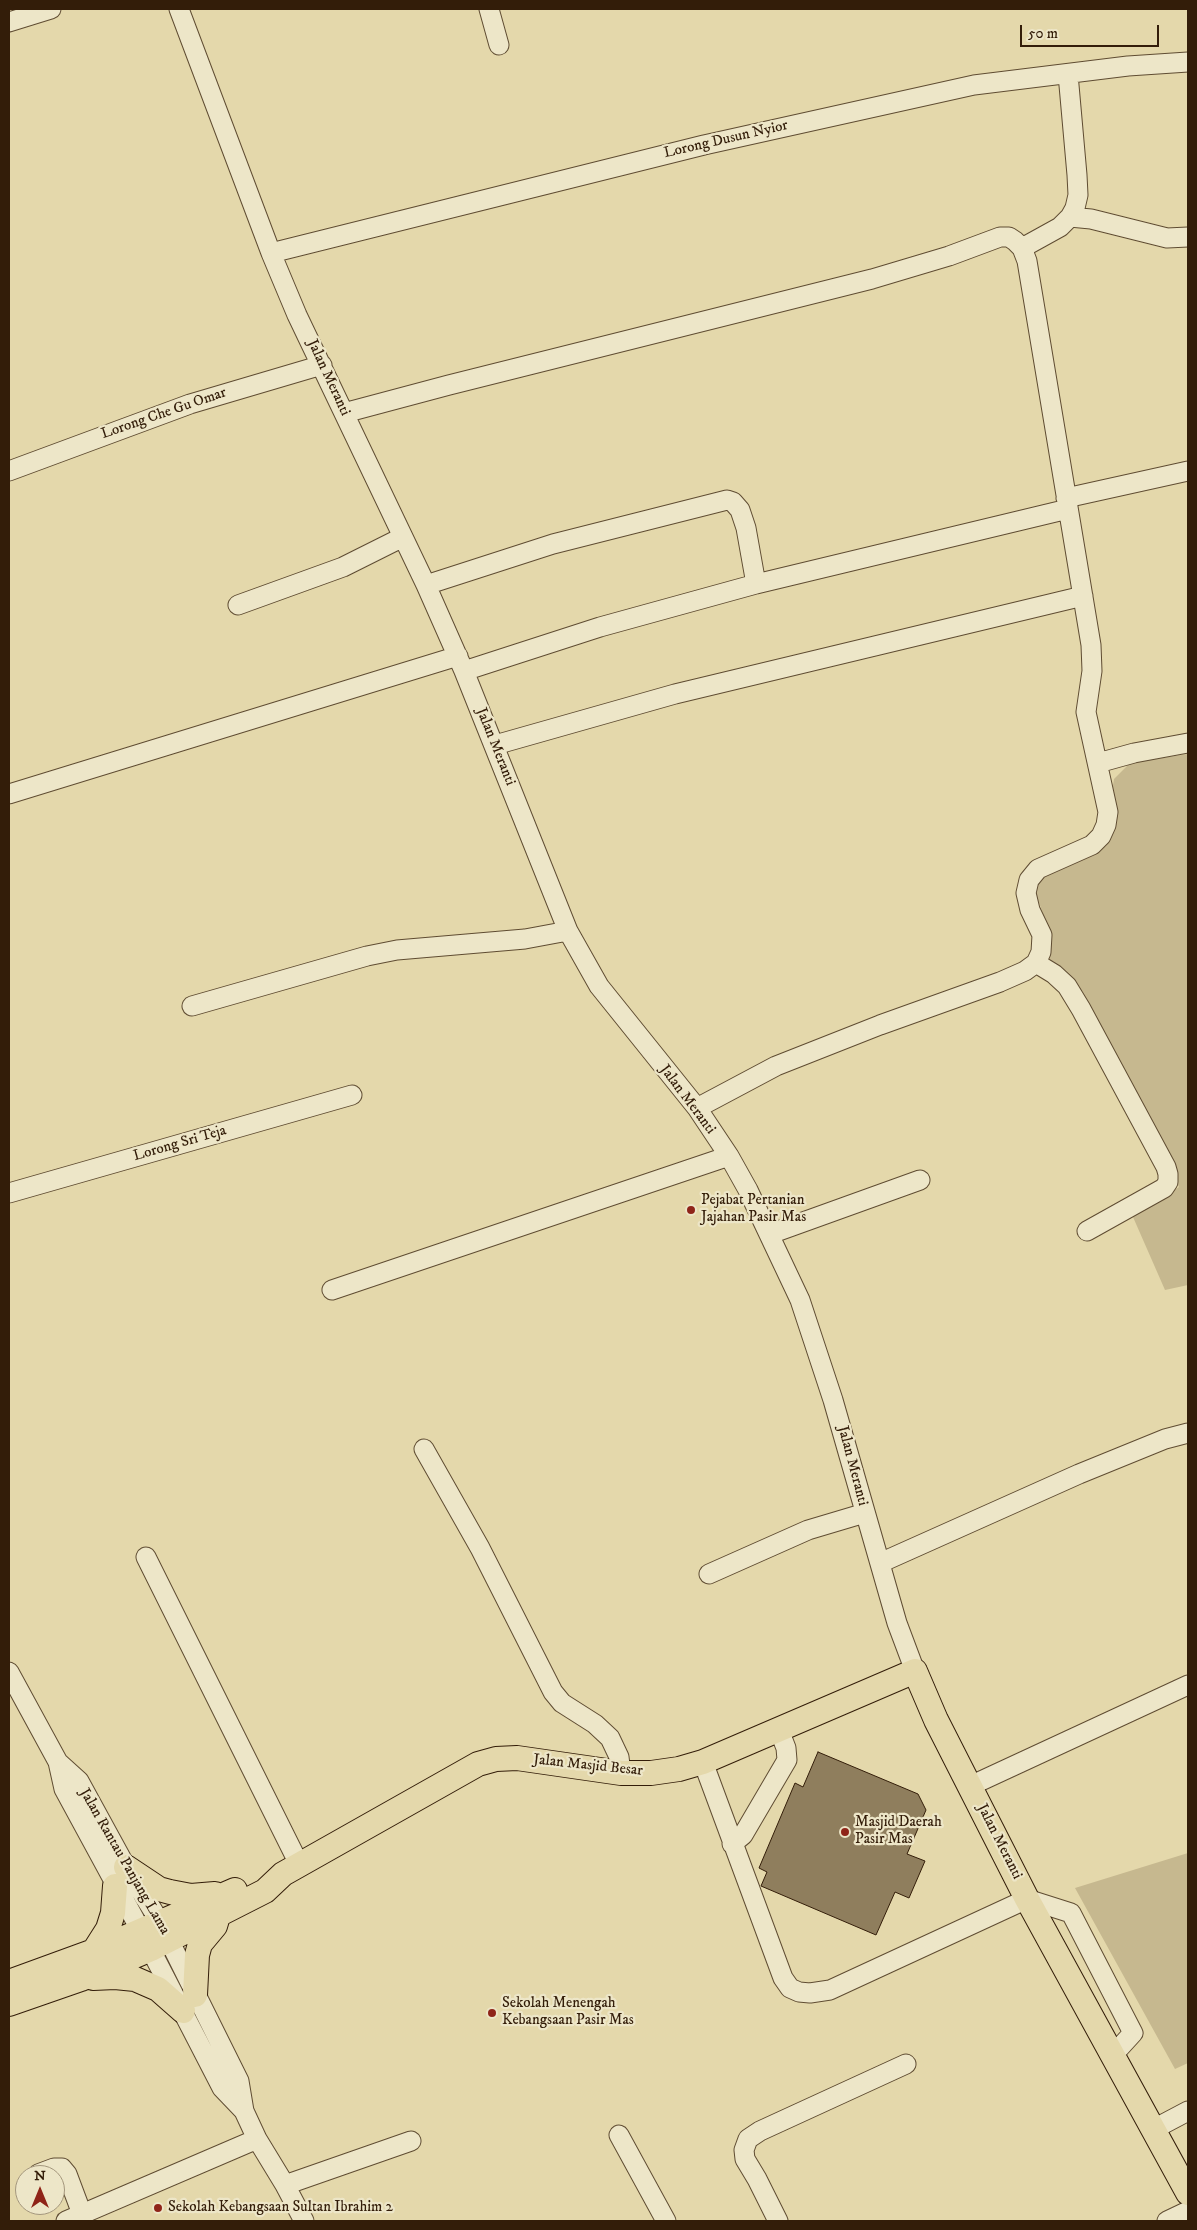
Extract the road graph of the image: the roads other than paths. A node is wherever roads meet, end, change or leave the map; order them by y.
1 (51, 9) edge
2 (179, 9) edge
3 (490, 9) edge
4 (9, 22) edge
5 (499, 45) dead end
6 (1188, 62) edge
7 (1068, 74) junction
8 (1070, 217) junction
9 (1188, 237) edge
10 (1022, 248) junction
11 (271, 253) junction
12 (322, 365) junction
13 (344, 413) junction
14 (9, 471) edge
15 (1188, 471) edge
16 (1067, 504) junction
17 (403, 537) junction
18 (756, 584) junction
19 (426, 585) junction
20 (1083, 596) junction
21 (238, 605) dead end
22 (461, 664) junction
23 (1188, 743) edge
24 (495, 745) junction
25 (1098, 763) junction
26 (9, 794) edge
27 (568, 931) junction
28 (1036, 963) junction
29 (192, 1006) dead end
30 (352, 1095) dead end
31 (697, 1108) junction
32 (729, 1156) junction
33 (920, 1180) dead end
34 (9, 1193) edge
35 (1087, 1232) dead end
36 (770, 1234) junction
37 (332, 1290) dead end
38 (1188, 1433) edge
39 (424, 1449) dead end
40 (864, 1514) junction
41 (146, 1557) dead end
42 (880, 1563) junction
43 (709, 1574) dead end
44 (915, 1671) junction
45 (9, 1672) edge
46 (1188, 1685) edge
47 (779, 1730) junction
48 (703, 1762) junction
49 (621, 1772) junction
50 (970, 1786) junction
51 (732, 1844) junction
52 (292, 1870) junction
53 (121, 1877) junction
54 (1027, 1899) junction
55 (223, 1904) junction
56 (155, 1936) junction
57 (94, 1951) junction
58 (81, 1979) junction
59 (9, 1982) edge
60 (189, 2003) junction
61 (9, 2004) edge
62 (1112, 2056) junction
63 (906, 2064) dead end
64 (1188, 2111) edge
65 (1152, 2130) junction
66 (619, 2135) dead end
67 (257, 2139) junction
68 (411, 2140) dead end
69 (65, 2172) edge
70 (285, 2185) junction
71 (1188, 2193) edge
72 (1188, 2211) edge
73 (74, 2218) edge
74 (304, 2221) edge
75 (666, 2221) edge
76 (778, 2221) edge
77 (1166, 2221) edge

1 - 4 street
2 - 11 street, Jalan Meranti
3 - 5 street
6 - 7 street, Lorong Dusun Nyior
7 - 8 street
7 - 11 street, Lorong Dusun Nyior
8 - 9 street
8 - 10 street
10 - 13 street
10 - 16 street
11 - 12 street, Jalan Meranti
12 - 13 street, Jalan Meranti
12 - 14 street, Lorong Che Gu Omar
13 - 17 street, Jalan Meranti
15 - 16 street
16 - 18 street
16 - 20 street
17 - 19 street, Jalan Meranti
17 - 21 street
18 - 19 street
18 - 22 street
19 - 22 street, Jalan Meranti
20 - 24 street
20 - 25 street
22 - 24 street, Jalan Meranti
22 - 26 street
23 - 25 street
24 - 27 street, Jalan Meranti
25 - 28 street
27 - 29 street
27 - 31 street, Jalan Meranti
28 - 31 street
28 - 35 street
30 - 34 street, Lorong Sri Teja
31 - 32 street, Jalan Meranti
32 - 36 street, Jalan Meranti
32 - 37 street
33 - 36 street
36 - 40 street, Jalan Meranti
38 - 42 street
39 - 49 street
40 - 42 street, Jalan Meranti
40 - 43 street
41 - 52 street
42 - 44 street, Jalan Meranti
44 - 47 main road, Jalan Masjid Besar
44 - 50 main road, Jalan Meranti
45 - 53 street, Jalan Rantau Panjang Lama
46 - 50 street
47 - 48 main road, Jalan Masjid Besar
47 - 51 street
48 - 49 main road, Jalan Masjid Besar
48 - 51 street
49 - 52 main road, Jalan Masjid Besar
50 - 54 main road, Jalan Meranti
51 - 54 street
52 - 55 main road
53 - 55 main road
53 - 56 street, Jalan Rantau Panjang Lama
53 - 57 main road
54 - 62 main road, Jalan Meranti
54 - 62 street
55 - 56 main road
55 - 60 main road
56 - 57 main road
56 - 58 main road
56 - 60 street, Jalan Rantau Panjang Lama
57 - 59 main road
58 - 60 main road
58 - 61 main road
60 - 67 street, Jalan Rantau Panjang Lama
62 - 65 main road, Jalan Meranti
63 - 76 street
64 - 65 street
65 - 71 main road, Jalan Meranti
66 - 75 street
67 - 70 street, Jalan Rantau Panjang Lama
67 - 73 street
68 - 70 street
69 - 73 street
70 - 74 street, Jalan Rantau Panjang Lama
72 - 77 street

